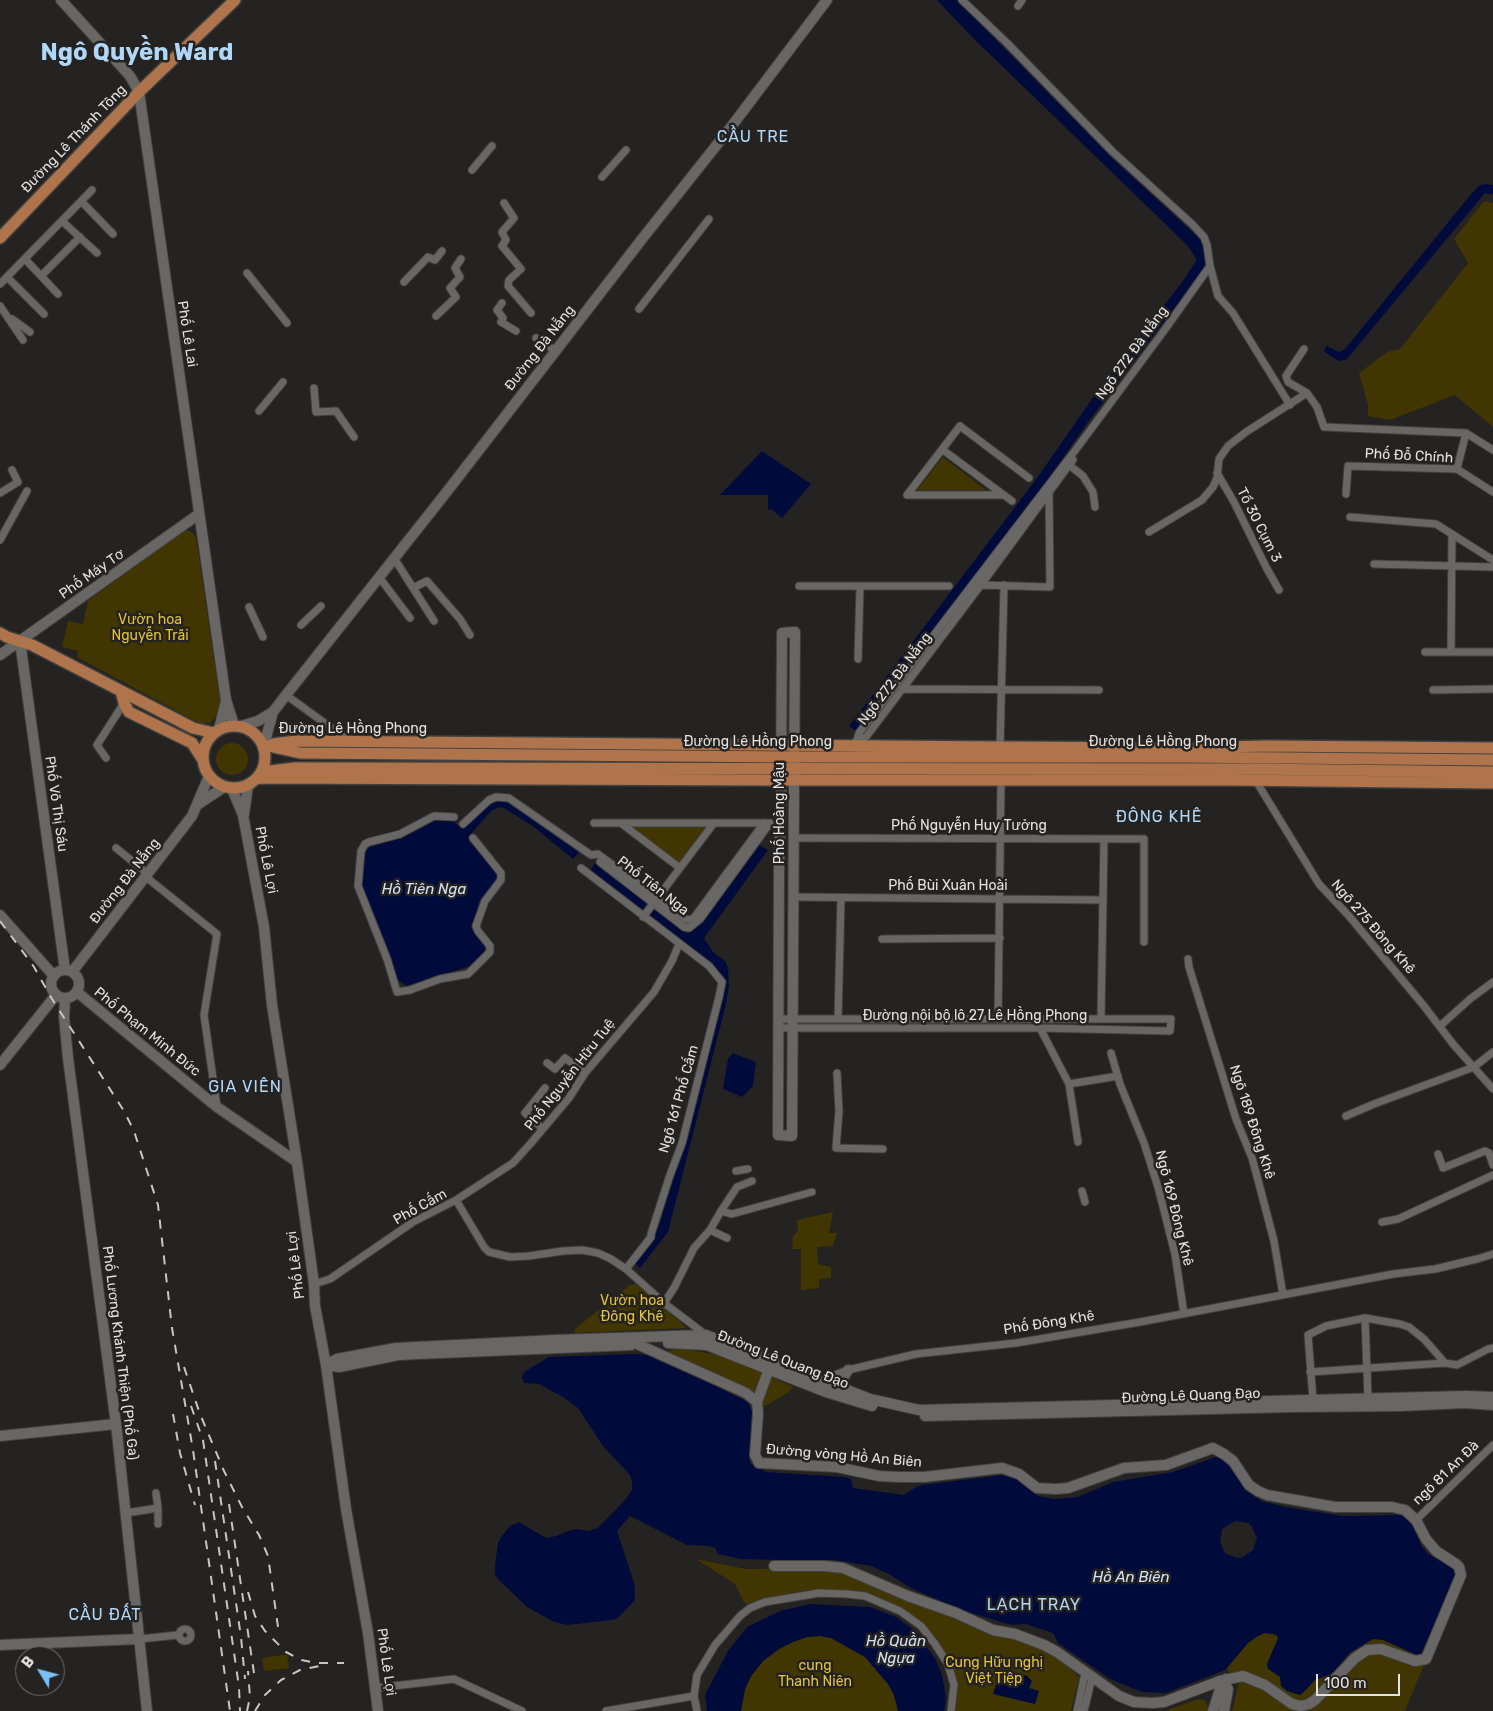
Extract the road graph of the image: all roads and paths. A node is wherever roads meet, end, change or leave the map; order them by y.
1 (61, 0) edge
2 (235, 0) edge
3 (827, 0) edge
4 (962, 0) edge
5 (140, 92) junction
6 (492, 146) dead end
7 (626, 150) dead end
8 (472, 170) dead end
9 (602, 177) dead end
10 (92, 190) dead end
11 (81, 201) junction
12 (504, 203) dead end
13 (709, 219) dead end
14 (62, 221) junction
15 (113, 234) dead end
16 (80, 237) junction
17 (0, 238) edge
18 (442, 251) dead end
19 (97, 253) dead end
20 (25, 259) junction
21 (461, 259) dead end
22 (1210, 266) junction
23 (246, 273) dead end
24 (41, 276) junction
25 (7, 277) junction
26 (1202, 278) junction
27 (404, 282) dead end
28 (0, 284) edge
29 (1215, 284) junction
30 (58, 294) dead end
31 (502, 303) dead end
32 (0, 306) edge
33 (639, 309) dead end
34 (531, 313) dead end
35 (44, 314) dead end
36 (8, 316) junction
37 (436, 316) dead end
38 (287, 323) dead end
39 (516, 331) dead end
40 (30, 332) dead end
41 (536, 338) dead end
42 (23, 340) dead end
43 (1304, 350) dead end
44 (556, 351) junction
45 (1274, 378) junction
46 (283, 382) dead end
47 (1288, 382) junction
48 (314, 388) dead end
49 (1307, 393) junction
50 (1290, 404) junction
51 (259, 411) dead end
52 (1466, 433) junction
53 (354, 436) dead end
54 (943, 450) junction
55 (1493, 450) edge
56 (1071, 456) junction
57 (1070, 466) junction
58 (1457, 469) junction
59 (12, 470) dead end
60 (1216, 472) junction
61 (1029, 478) dead end
62 (27, 491) dead end
63 (1493, 492) edge
64 (0, 493) edge
65 (1049, 494) junction
66 (1346, 494) dead end
67 (1004, 496) junction
68 (1012, 501) dead end
69 (1095, 507) dead end
70 (199, 514) junction
71 (1350, 517) dead end
72 (1149, 532) dead end
73 (1452, 534) junction
74 (0, 540) edge
75 (394, 558) junction
76 (1493, 560) edge
77 (1374, 564) dead end
78 (1452, 565) junction
79 (1493, 567) edge
80 (378, 577) junction
81 (981, 585) junction
82 (1004, 585) junction
83 (799, 586) dead end
84 (860, 586) junction
85 (949, 586) dead end
86 (413, 588) junction
87 (1279, 590) dead end
88 (321, 606) dead end
89 (249, 607) dead end
90 (410, 618) dead end
91 (434, 621) dead end
92 (301, 625) dead end
93 (0, 633) edge
94 (470, 635) dead end
95 (263, 637) dead end
96 (20, 641) junction
97 (1425, 652) dead end
98 (1451, 652) junction
99 (1493, 652) edge
100 (0, 655) edge
101 (858, 659) dead end
102 (902, 689) junction
103 (1001, 689) junction
104 (1493, 689) edge
105 (1099, 690) dead end
106 (1433, 690) dead end
107 (120, 691) junction
108 (286, 695) junction
109 (226, 700) junction
110 (124, 703) junction
111 (273, 712) junction
112 (238, 726) junction
113 (217, 731) junction
114 (350, 742) junction
115 (855, 742) junction
116 (781, 744) junction
117 (794, 744) junction
118 (264, 745) junction
119 (1000, 747) junction
120 (1493, 748) edge
121 (429, 749) junction
122 (595, 750) junction
123 (296, 753) junction
124 (106, 758) dead end
125 (203, 760) junction
126 (1493, 760) edge
127 (781, 762) junction
128 (794, 763) junction
129 (295, 768) junction
130 (1493, 772) edge
131 (430, 773) junction
132 (260, 775) junction
133 (1256, 775) junction
134 (209, 776) junction
135 (781, 780) junction
136 (794, 780) junction
137 (1001, 780) junction
138 (1493, 783) edge
139 (248, 786) junction
140 (228, 788) junction
141 (196, 805) junction
142 (243, 816) junction
143 (454, 817) dead end
144 (594, 823) dead end
145 (714, 823) junction
146 (771, 823) junction
147 (463, 824) dead end
148 (621, 824) junction
149 (473, 838) dead end
150 (794, 838) junction
151 (1001, 838) junction
152 (1104, 838) junction
153 (116, 848) dead end
154 (581, 868) dead end
155 (680, 868) junction
156 (794, 869) junction
157 (779, 870) junction
158 (147, 875) junction
159 (793, 897) junction
160 (840, 898) junction
161 (1000, 899) junction
162 (1103, 900) junction
163 (655, 901) junction
164 (0, 915) edge
165 (643, 917) junction
166 (882, 938) dead end
167 (1000, 938) junction
168 (1144, 942) dead end
169 (679, 944) junction
170 (1188, 959) dead end
171 (68, 971) junction
172 (54, 976) junction
173 (1493, 982) edge
174 (77, 992) junction
175 (60, 997) junction
176 (1101, 1018) junction
177 (838, 1019) junction
178 (998, 1019) junction
179 (1128, 1019) junction
180 (779, 1024) junction
181 (793, 1024) junction
182 (1440, 1026) junction
183 (1040, 1028) junction
184 (1127, 1029) junction
185 (1493, 1052) edge
186 (1111, 1053) dead end
187 (547, 1062) dead end
188 (0, 1065) edge
189 (1474, 1067) junction
190 (585, 1073) junction
191 (837, 1074) dead end
192 (779, 1075) junction
193 (792, 1075) junction
194 (1118, 1076) junction
195 (1069, 1084) junction
196 (545, 1088) dead end
197 (1493, 1089) edge
198 (217, 1107) junction
199 (1346, 1116) dead end
200 (543, 1128) junction
201 (1078, 1142) dead end
202 (884, 1149) dead end
203 (1438, 1154) dead end
204 (297, 1162) junction
205 (1493, 1165) edge
206 (748, 1169) dead end
207 (736, 1171) dead end
208 (1493, 1174) edge
209 (752, 1181) dead end
210 (1082, 1191) dead end
211 (812, 1192) dead end
212 (456, 1200) junction
213 (1084, 1202) dead end
214 (721, 1211) junction
215 (1382, 1222) dead end
216 (710, 1230) junction
217 (727, 1238) dead end
218 (1493, 1254) edge
219 (626, 1269) junction
220 (314, 1284) junction
221 (1283, 1295) junction
222 (664, 1303) junction
223 (1184, 1314) junction
224 (1364, 1318) junction
225 (625, 1338) junction
226 (706, 1340) junction
227 (637, 1345) junction
228 (1493, 1348) edge
229 (1445, 1363) junction
230 (326, 1366) junction
231 (1367, 1368) junction
232 (769, 1369) junction
233 (848, 1370) junction
234 (1310, 1372) junction
235 (819, 1384) junction
236 (847, 1390) junction
237 (1368, 1398) junction
238 (1493, 1398) edge
239 (1312, 1400) junction
240 (757, 1402) junction
241 (1493, 1405) edge
242 (116, 1424) junction
243 (0, 1436) edge
244 (1493, 1445) edge
245 (156, 1493) dead end
246 (158, 1508) junction
247 (126, 1513) junction
248 (1416, 1520) junction
249 (158, 1524) dead end
250 (774, 1566) dead end
251 (178, 1635) dead end
252 (139, 1639) junction
253 (0, 1645) edge
254 (1089, 1675) junction
255 (1226, 1682) junction
256 (376, 1688) junction
257 (694, 1696) junction
258 (147, 1711) edge
259 (378, 1711) edge
260 (522, 1711) edge
261 (606, 1711) edge
262 (697, 1711) edge
263 (951, 1711) edge
264 (1077, 1711) edge
265 (1084, 1711) edge
266 (1213, 1711) edge
267 (1224, 1711) edge

1 - 5 street, Phố Lê Lai
2 - 5 main road, Đường Lê Thánh Tông
3 - 44 street, Đường Đà Nẵng
4 - 22 street
5 - 17 main road, Đường Lê Thánh Tông
5 - 70 street, Phố Lê Lai
6 - 8 street
7 - 9 street
10 - 11 street
11 - 14 street
11 - 15 street
12 - 34 street
13 - 33 street
14 - 16 street
14 - 20 street
16 - 19 street
16 - 24 street
18 - 27 street
20 - 24 street
20 - 25 street
21 - 37 street
22 - 26 street, Ngõ 272 Đà Nẵng
22 - 29 street
23 - 38 street
24 - 30 street
25 - 28 street
25 - 35 street
26 - 29 street
26 - 56 street, Ngõ 272 Đà Nẵng
29 - 45 street
31 - 39 street
32 - 36 street
36 - 40 street
36 - 42 street
41 - 44 street
43 - 47 street
44 - 75 street, Đường Đà Nẵng
45 - 47 street
45 - 50 street
46 - 51 street
47 - 49 street
48 - 53 street
49 - 50 street
49 - 52 street
50 - 60 street
52 - 55 street
52 - 58 street
54 - 61 street
54 - 67 street
54 - 67 street
56 - 57 street
56 - 115 street, Ngõ 272 Đà Nẵng
57 - 65 street, Ngõ 272 Đà Nẵng
57 - 69 street
58 - 63 street, Phố Đỗ Chính
58 - 66 street, Phố Đỗ Chính
59 - 64 street
60 - 72 street
60 - 87 street, Tổ 30 Cụm 3
62 - 74 street
65 - 81 street, Ngõ 272 Đà Nẵng
65 - 82 street
67 - 68 street
70 - 96 street, Phố Máy Tơ
70 - 109 street, Phố Lê Lai
71 - 73 street
73 - 76 street
73 - 78 street
75 - 80 street, Đường Đà Nẵng
75 - 86 street
77 - 78 street
78 - 79 street
78 - 98 street
80 - 90 street
80 - 108 street, Đường Đà Nẵng
81 - 82 street
81 - 102 street, Ngõ 272 Đà Nẵng
82 - 103 street
83 - 84 street
84 - 85 street
84 - 101 street
86 - 91 street
86 - 94 street
88 - 92 street
89 - 95 street
93 - 96 main road
96 - 100 street, Phố Máy Tơ
96 - 107 main road
96 - 171 street, Phố Võ Thị Sáu
97 - 98 street
98 - 99 street
102 - 103 street
102 - 115 street, Ngõ 272 Đà Nẵng
103 - 105 street
103 - 119 street
104 - 106 street
107 - 110 main road
107 - 113 main road
108 - 111 street, Đường Đà Nẵng
108 - 114 street
109 - 112 street, Phố Lê Lai
109 - 113 street, Phố Lê Lai
110 - 124 street
110 - 125 main road
111 - 112 street, Đường Đà Nẵng
111 - 118 street, Đường Đà Nẵng
112 - 113 main road
112 - 118 main road
113 - 125 main road
114 - 118 main road, Đường Lê Hồng Phong
114 - 121 main road, Đường Lê Hồng Phong
115 - 117 main road, Đường Lê Hồng Phong
115 - 119 main road, Đường Lê Hồng Phong
116 - 117 main road, Đường Lê Hồng Phong
116 - 117 street, Phố Hoàng Mậu
116 - 122 main road, Đường Lê Hồng Phong
116 - 127 street, Phố Hoàng Mậu
117 - 128 street, Phố Hoàng Mậu
118 - 123 main road, Đường Lê Hồng Phong
118 - 132 main road
119 - 120 main road, Đường Lê Hồng Phong
121 - 122 main road, Đường Lê Hồng Phong
121 - 123 main road, Đường Lê Hồng Phong
122 - 127 main road, Đường Lê Hồng Phong
123 - 129 main road
125 - 134 main road
126 - 128 main road, Đường Lê Hồng Phong
127 - 128 main road, Đường Lê Hồng Phong
127 - 131 main road, Đường Lê Hồng Phong
127 - 135 street, Phố Hoàng Mậu
128 - 133 main road, Đường Lê Hồng Phong
128 - 136 street, Phố Hoàng Mậu
129 - 131 main road, Đường Lê Hồng Phong
129 - 132 main road, Đường Lê Hồng Phong
130 - 133 main road, Đường Lê Hồng Phong
131 - 132 main road, Đường Lê Hồng Phong
131 - 135 main road, Đường Lê Hồng Phong
132 - 139 main road
133 - 137 main road, Đường Lê Hồng Phong
133 - 138 main road, Đường Lê Hồng Phong
133 - 182 street, Ngõ 275 Đông Khê
134 - 140 main road
134 - 141 street, Đường Đà Nẵng
135 - 136 main road, Đường Lê Hồng Phong
135 - 146 street, Phố Hoàng Mậu
136 - 137 main road, Đường Lê Hồng Phong
136 - 150 street, Phố Hoàng Mậu
137 - 151 street
139 - 140 main road
139 - 142 street, Phố Lê Lợi
140 - 141 street, Đường Đà Nẵng
140 - 142 street, Phố Lê Lợi
141 - 158 street, Đường Đà Nẵng
142 - 204 street, Phố Lê Lợi
143 - 149 street
144 - 148 street
145 - 146 street
145 - 148 street
145 - 155 street
146 - 157 street, Phố Hoàng Mậu
146 - 163 street, Phố Tiên Nga
147 - 163 street, Phố Tiên Nga
148 - 155 street
150 - 151 street, Phố Nguyễn Huy Tưởng
150 - 156 street, Phố Hoàng Mậu
151 - 152 street, Phố Nguyễn Huy Tưởng
151 - 161 street
152 - 162 street
152 - 168 street, Phố Nguyễn Huy Tưởng
153 - 158 street
154 - 165 street
155 - 163 street
156 - 157 street
156 - 159 street, Phố Hoàng Mậu
157 - 180 street, Phố Hoàng Mậu
158 - 171 street, Đường Đà Nẵng
158 - 198 street
159 - 160 street, Phố Bùi Xuân Hoài
159 - 181 street, Phố Hoàng Mậu
160 - 161 street, Phố Bùi Xuân Hoài
160 - 177 street
161 - 162 street, Phố Bùi Xuân Hoài
161 - 167 street
162 - 176 street
163 - 165 street
164 - 172 street
165 - 169 street
166 - 167 street
167 - 178 street
169 - 190 street, Phố Nguyễn Hữu Tuệ
169 - 219 street, Ngõ 161 Phố Cấm
170 - 221 street, Ngõ 189 Đông Khê
171 - 172 street
171 - 174 street
172 - 175 street
173 - 182 street
174 - 175 street
174 - 198 street, Phố Phạm Minh Đức
175 - 188 street
175 - 242 street, Phố Lương Khánh Thiện (Phố Ga)
176 - 178 street
176 - 179 street
177 - 178 street
177 - 181 street
179 - 184 street
179 - 184 street, Đường nội bộ lô 27 Lê Hồng Phong
180 - 181 street, Đường nội bộ lô 27 Lê Hồng Phong
180 - 192 street, Phố Hoàng Mậu
181 - 183 street, Đường nội bộ lô 27 Lê Hồng Phong
181 - 193 street, Phố Hoàng Mậu
182 - 189 street, Ngõ 275 Đông Khê
183 - 184 street, Đường nội bộ lô 27 Lê Hồng Phong
183 - 195 street
185 - 189 street
186 - 194 street, Ngõ 169 Đông Khê
187 - 190 street
189 - 197 street, Ngõ 275 Đông Khê
189 - 199 street
190 - 200 street, Phố Nguyễn Hữu Tuệ
191 - 202 street
192 - 193 street
192 - 193 street, Phố Hoàng Mậu
194 - 195 street
194 - 223 street, Ngõ 169 Đông Khê
195 - 201 street
196 - 200 street
198 - 204 street, Phố Phạm Minh Đức
200 - 212 street, Phố Nguyễn Hữu Tuệ
203 - 205 street
204 - 220 street, Phố Lê Lợi
206 - 207 street
208 - 215 street
209 - 214 street
210 - 213 street
211 - 214 street
212 - 219 street, Phố Cấm
212 - 220 street, Phố Cấm
214 - 216 street
216 - 217 street
216 - 222 street
218 - 221 street, Phố Đông Khê
219 - 222 street, Phố Cấm
220 - 230 street, Phố Lê Lợi
221 - 223 street, Phố Đông Khê
222 - 226 street
223 - 233 street, Phố Đông Khê
224 - 229 street
224 - 231 street
224 - 234 street
225 - 226 street, Đường Lê Quang Đạo
225 - 227 street
225 - 230 street, Đường Lê Quang Đạo
226 - 227 street, Đường Lê Quang Đạo
226 - 232 street, Đường Lê Quang Đạo
226 - 235 street
227 - 230 street, Đường Lê Quang Đạo
227 - 240 street
228 - 229 street
229 - 231 street
230 - 256 street, Phố Lê Lợi
231 - 234 street
231 - 237 street
232 - 235 street, Đường Lê Quang Đạo
232 - 240 street, Đường vòng Hồ An Biên
233 - 235 street, Phố Đông Khê
233 - 236 street
234 - 239 street
235 - 236 street, Đường Lê Quang Đạo
235 - 241 street, Đường Lê Quang Đạo
236 - 239 street, Đường Lê Quang Đạo
237 - 238 street, Đường Lê Quang Đạo
237 - 239 street, Đường Lê Quang Đạo
240 - 248 street, Đường vòng Hồ An Biên
242 - 243 street
242 - 247 street, Phố Lương Khánh Thiện (Phố Ga)
244 - 248 street, ngõ 81 An Đà
245 - 246 street
246 - 247 street
246 - 249 street
247 - 252 street, Phố Lương Khánh Thiện (Phố Ga)
248 - 255 street
250 - 254 street
251 - 252 street
252 - 253 street
252 - 258 street, Phố Lương Khánh Thiện (Phố Ga)
254 - 255 street
254 - 264 street
254 - 265 street
255 - 266 street
255 - 267 street
256 - 259 street, Phố Lê Lợi
256 - 260 street
257 - 261 street
257 - 262 street
257 - 263 street

